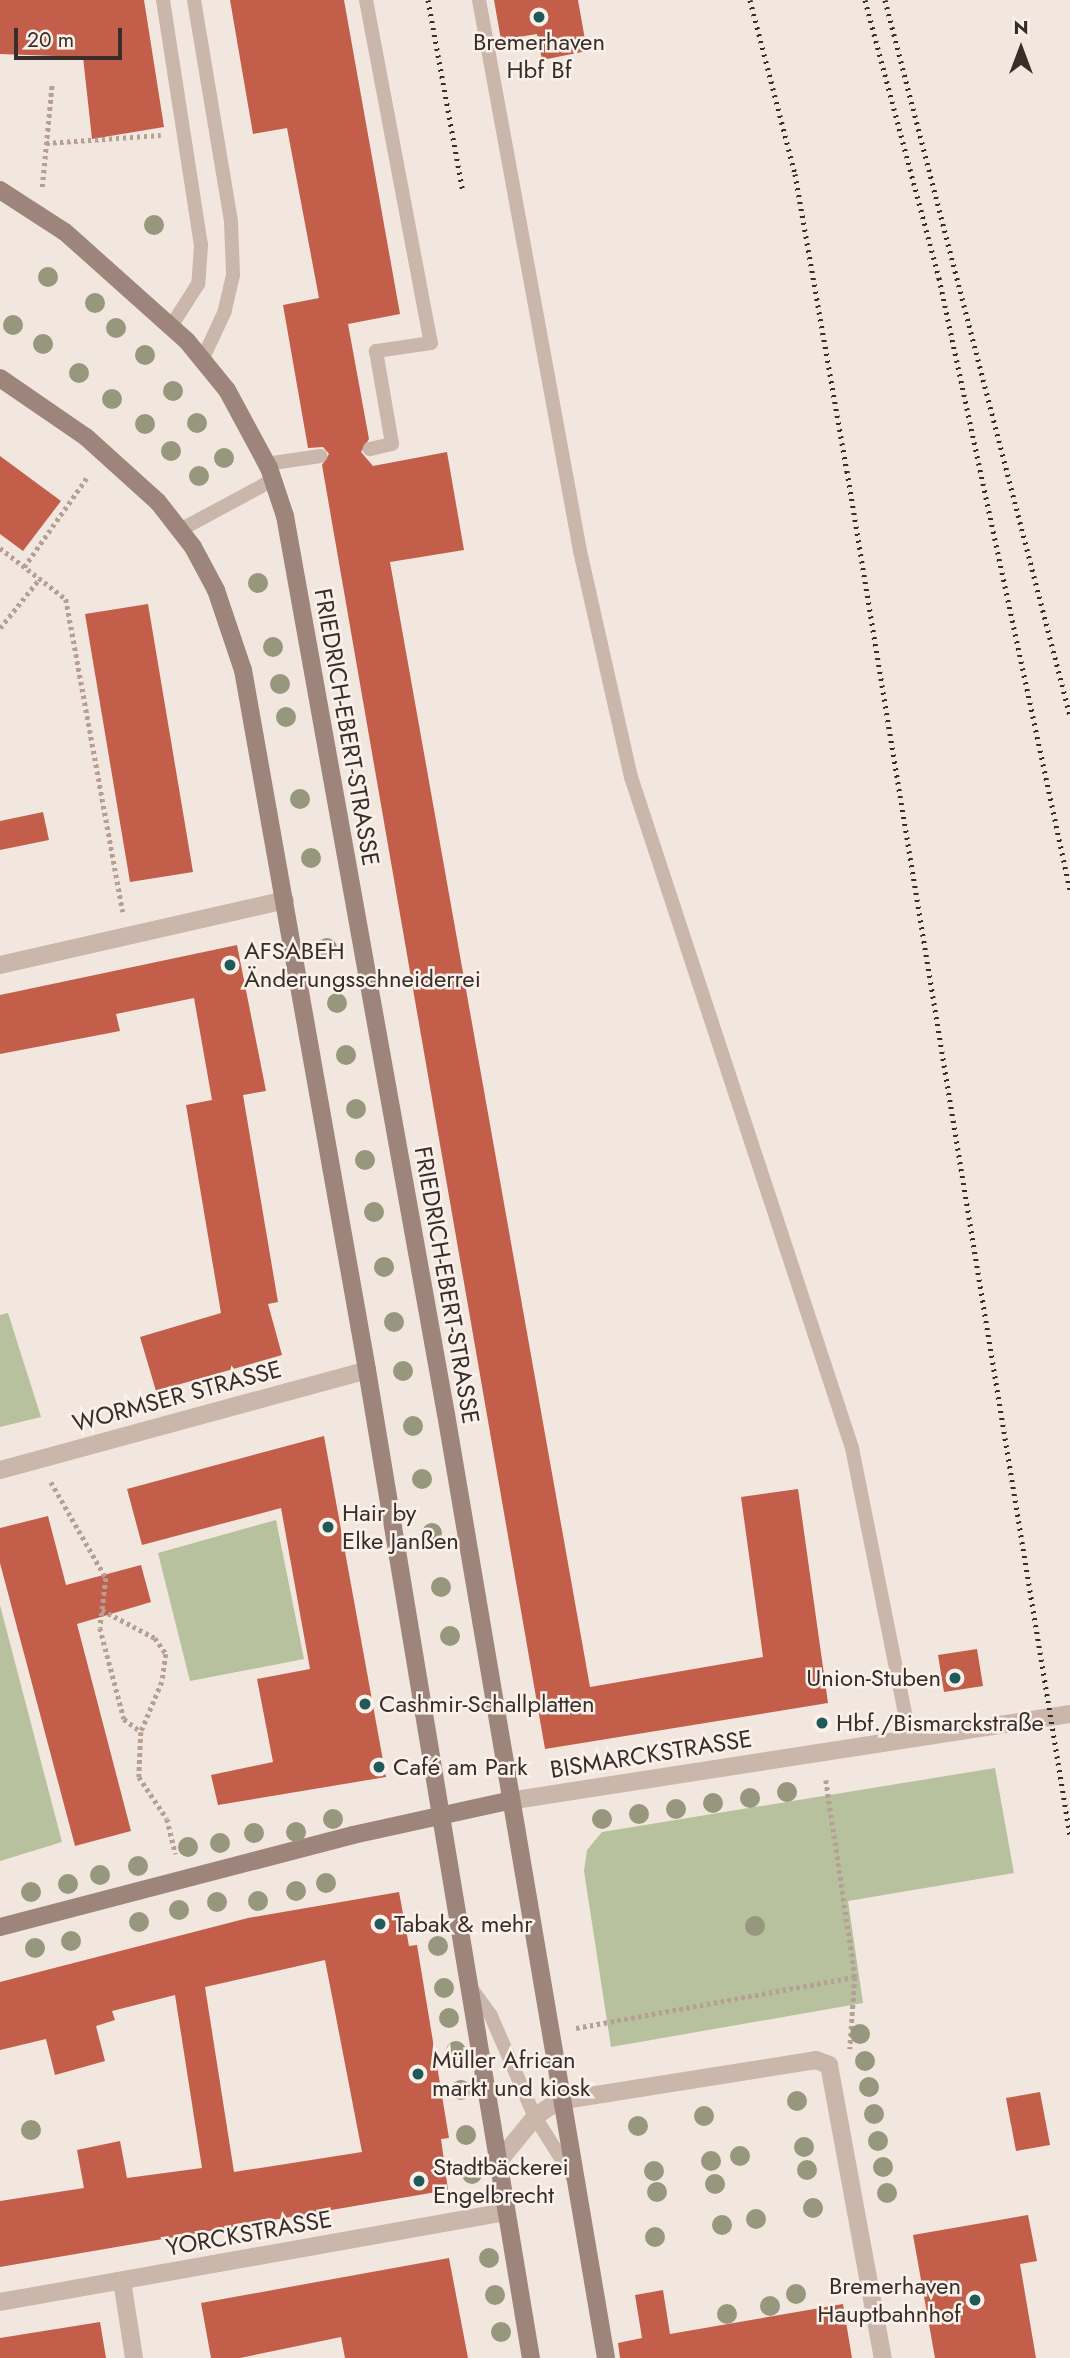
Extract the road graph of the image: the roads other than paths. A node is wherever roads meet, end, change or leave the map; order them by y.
1 (163, 0) edge
2 (194, 0) edge
3 (366, 0) edge
4 (479, 0) edge
5 (0, 190) edge
6 (172, 325) junction
7 (202, 360) junction
8 (0, 378) edge
9 (370, 449) dead end
10 (320, 456) dead end
11 (270, 472) junction
12 (180, 530) junction
13 (285, 900) junction
14 (0, 965) edge
15 (367, 1370) junction
16 (0, 1470) edge
17 (1070, 1714) edge
18 (910, 1738) junction
19 (508, 1801) junction
20 (438, 1816) junction
21 (0, 1927) edge
22 (468, 1984) junction
23 (558, 2101) junction
24 (535, 2117) junction
25 (498, 2162) junction
26 (576, 2183) junction
27 (506, 2212) junction
28 (122, 2281) junction
29 (0, 2302) edge
30 (134, 2358) edge
31 (531, 2358) edge
32 (606, 2358) edge
33 (883, 2358) edge

1 - 6 lane
2 - 7 lane
3 - 9 lane
4 - 18 lane
5 - 6 main road, FRIEDRICH-EBERT-STRASSE
6 - 7 main road, FRIEDRICH-EBERT-STRASSE
7 - 11 main road, FRIEDRICH-EBERT-STRASSE
8 - 12 main road, FRIEDRICH-EBERT-STRASSE
10 - 11 lane
11 - 12 lane
11 - 19 main road, FRIEDRICH-EBERT-STRASSE
12 - 13 main road, FRIEDRICH-EBERT-STRASSE
13 - 14 street
13 - 15 main road, FRIEDRICH-EBERT-STRASSE
15 - 16 street, WORMSER STRASSE
15 - 20 main road, FRIEDRICH-EBERT-STRASSE
17 - 18 street, BISMARCKSTRASSE
18 - 19 street, BISMARCKSTRASSE
19 - 20 main road, BISMARCKSTRASSE
19 - 23 main road, FRIEDRICH-EBERT-STRASSE
20 - 21 main road, BISMARCKSTRASSE
20 - 22 main road, FRIEDRICH-EBERT-STRASSE
22 - 24 lane, FRIEDRICH-EBERT-STRASSE
22 - 25 main road, FRIEDRICH-EBERT-STRASSE
23 - 24 street
23 - 26 main road, FRIEDRICH-EBERT-STRASSE
23 - 33 street
24 - 25 street
24 - 26 lane, FRIEDRICH-EBERT-STRASSE
25 - 27 main road, FRIEDRICH-EBERT-STRASSE
26 - 32 main road, FRIEDRICH-EBERT-STRASSE
27 - 28 street, YORCKSTRASSE
27 - 31 main road, FRIEDRICH-EBERT-STRASSE
28 - 29 street, YORCKSTRASSE
28 - 30 street

